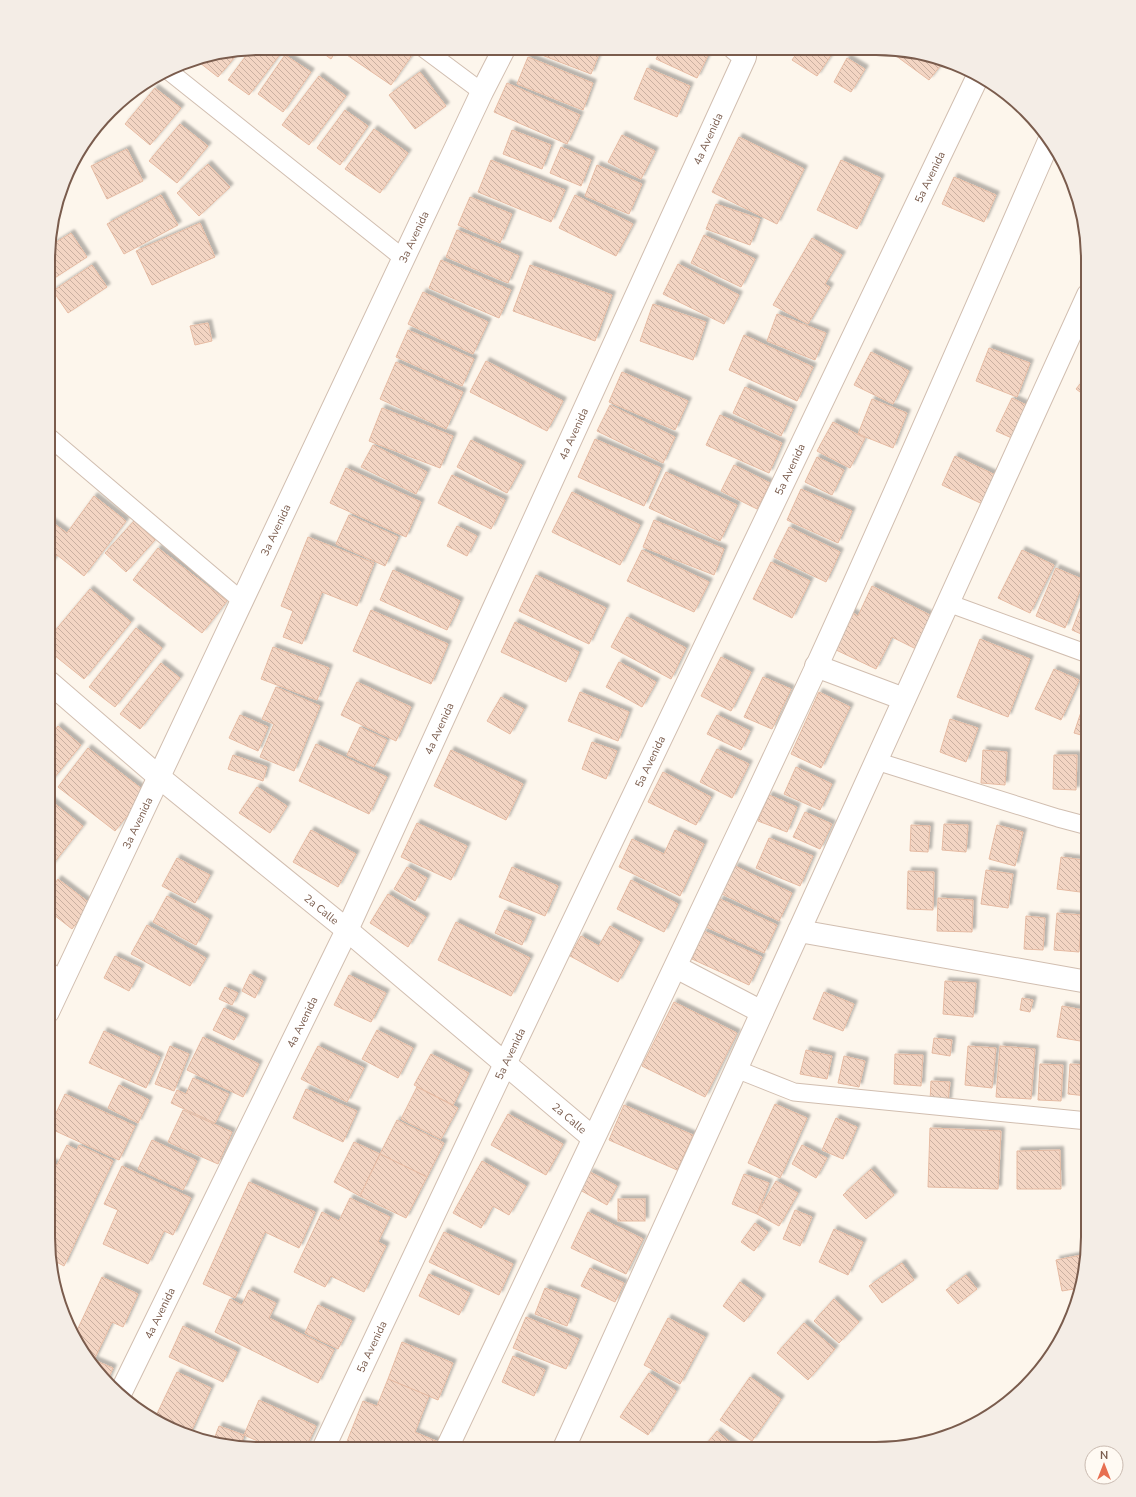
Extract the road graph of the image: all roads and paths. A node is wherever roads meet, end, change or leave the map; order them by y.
1 (432, 55) edge
2 (501, 55) edge
3 (739, 55) edge
4 (173, 74) edge
5 (976, 81) edge
6 (482, 92) junction
7 (1047, 147) edge
8 (404, 258) junction
9 (1081, 310) edge
10 (55, 440) edge
11 (242, 601) junction
12 (948, 603) junction
13 (1081, 651) edge
14 (816, 666) junction
15 (55, 687) edge
16 (904, 699) junction
17 (876, 761) junction
18 (159, 777) junction
19 (1081, 824) edge
20 (347, 930) junction
21 (799, 931) junction
22 (676, 967) junction
23 (56, 976) edge
24 (1081, 981) edge
25 (762, 1012) junction
26 (505, 1064) junction
27 (736, 1069) junction
28 (1081, 1120) edge
29 (594, 1138) junction
30 (123, 1389) edge
31 (327, 1442) edge
32 (450, 1442) edge
33 (567, 1442) edge

1 - 6 lane
2 - 6 street, 3a Avenida
3 - 20 street, 4a Avenida
4 - 8 lane
5 - 26 street, 5a Avenida
6 - 8 street, 3a Avenida
7 - 14 street
8 - 11 street, 3a Avenida
9 - 12 street
10 - 11 lane
11 - 18 street, 3a Avenida
12 - 13 lane
12 - 16 street
14 - 16 street
14 - 22 street
15 - 18 street, 2a Calle
16 - 17 street
17 - 19 lane
17 - 21 street
18 - 20 street, 2a Calle
18 - 23 street, 3a Avenida
20 - 26 street, 2a Calle
20 - 30 street, 4a Avenida
21 - 24 street
21 - 25 street
22 - 25 street
22 - 29 street
25 - 27 street
26 - 29 street, 2a Calle
26 - 31 street, 5a Avenida
27 - 28 lane
27 - 33 street
29 - 32 street

